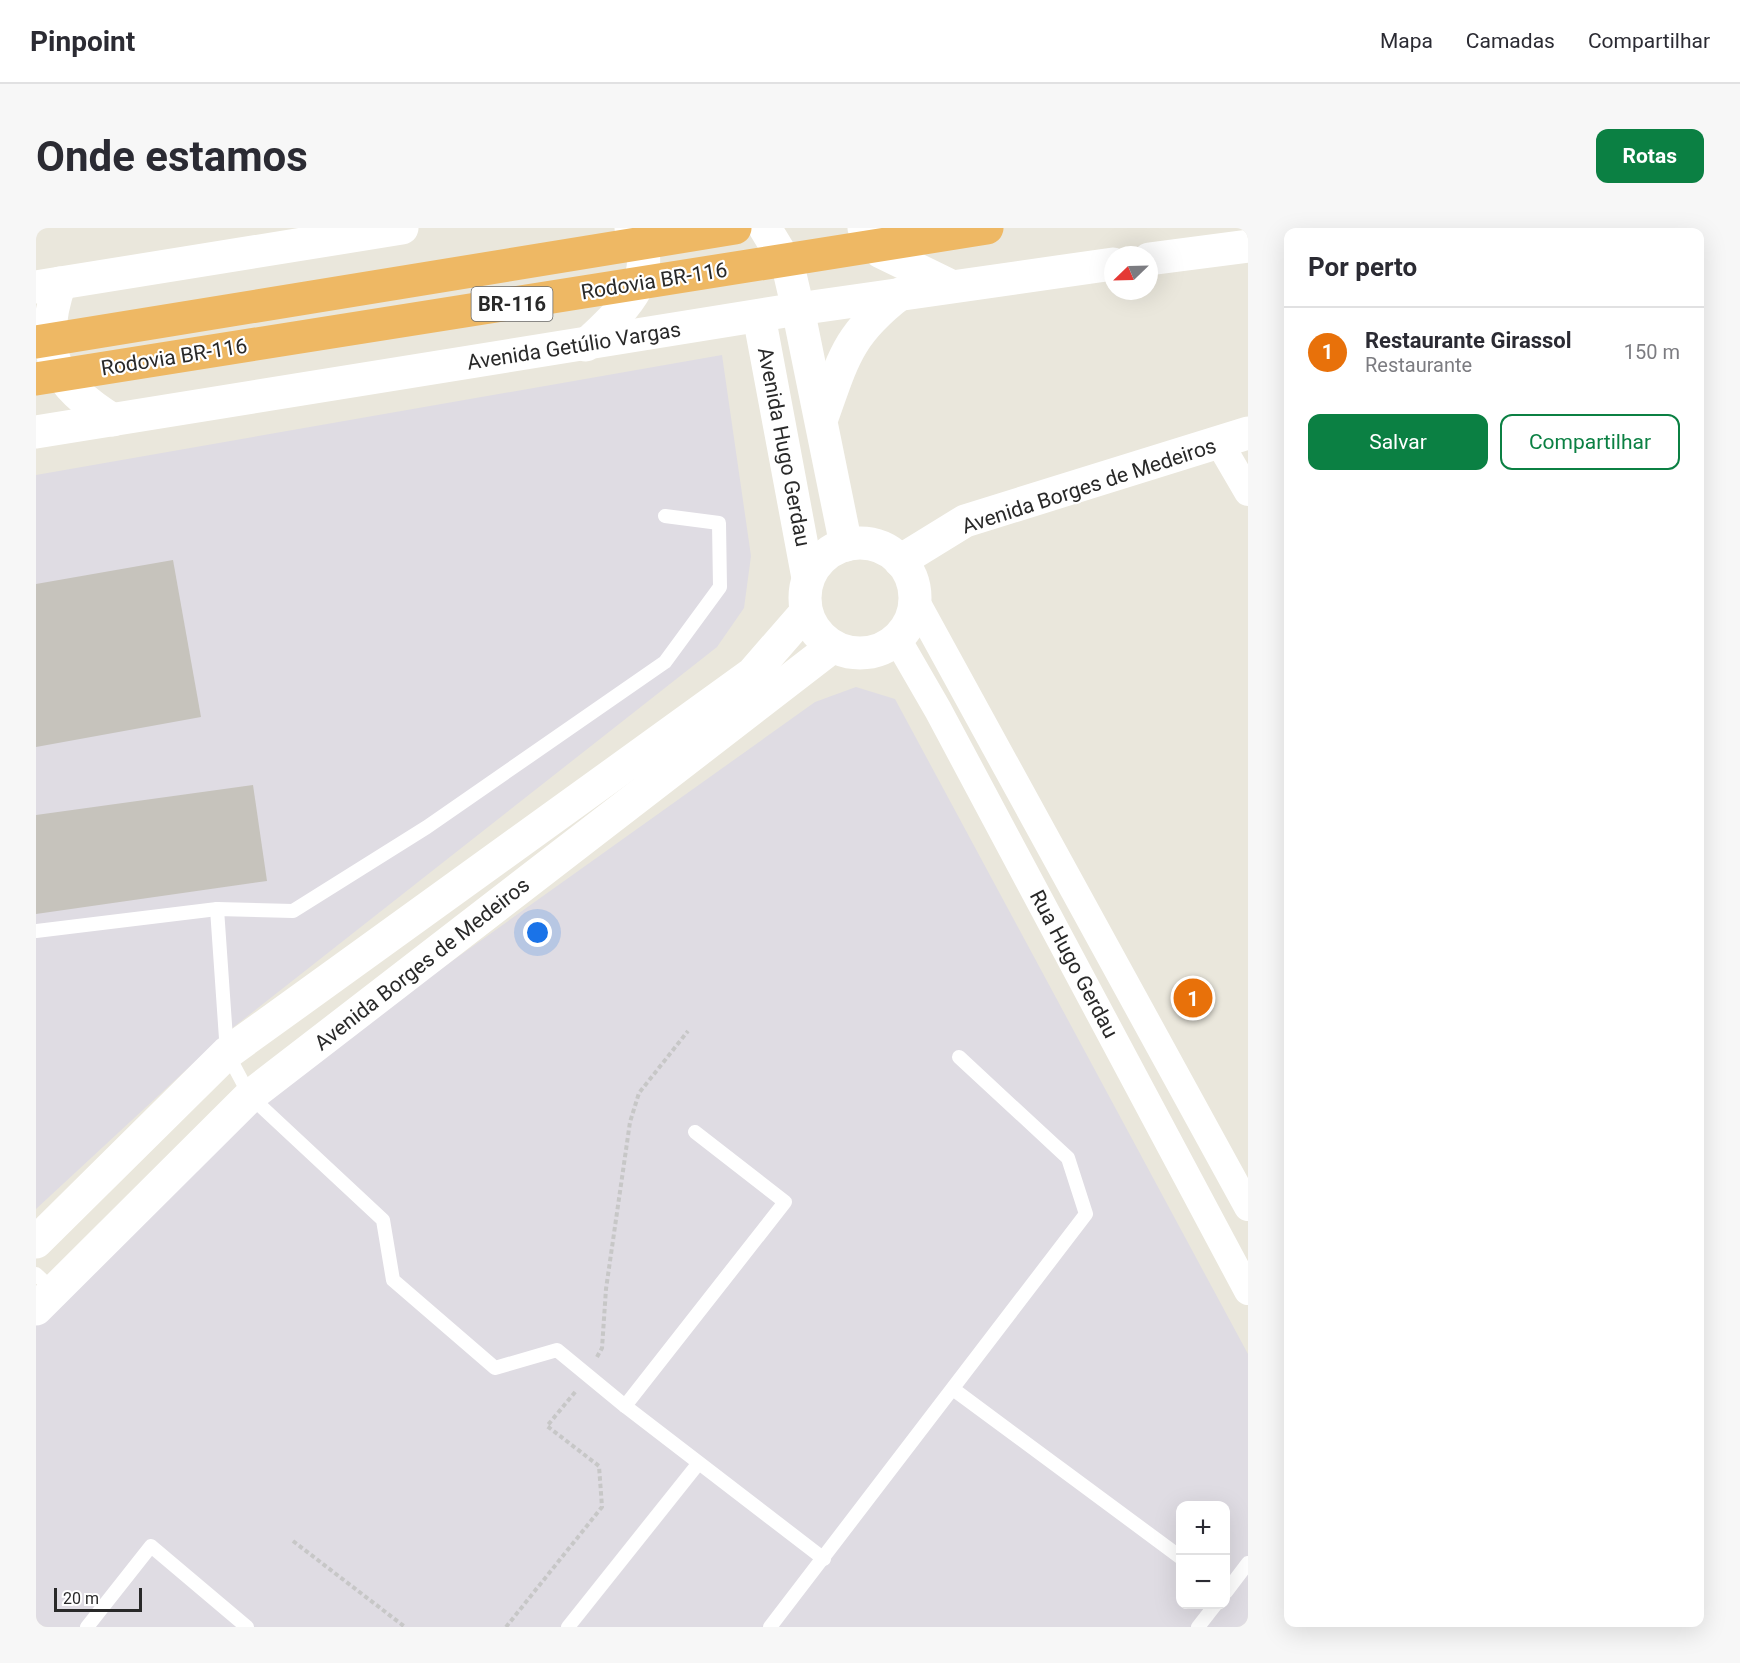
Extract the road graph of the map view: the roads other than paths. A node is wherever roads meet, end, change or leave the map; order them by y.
1 (402, 228) edge
2 (631, 228) edge
3 (735, 228) edge
4 (765, 228) edge
5 (864, 228) edge
6 (987, 228) edge
7 (1248, 246) edge
8 (1158, 258) edge
9 (1104, 265) edge
10 (48, 285) edge
11 (951, 286) junction
12 (900, 294) junction
13 (798, 309) junction
14 (759, 316) junction
15 (36, 342) edge
16 (586, 345) junction
17 (36, 379) edge
18 (114, 420) junction
19 (36, 432) edge
20 (824, 433) junction
21 (1234, 438) edge
22 (784, 453) junction
23 (1248, 492) edge
24 (665, 516) dead end
25 (846, 545) junction
26 (900, 561) junction
27 (808, 578) junction
28 (915, 600) junction
29 (806, 612) junction
30 (897, 639) junction
31 (832, 646) junction
32 (1014, 780) junction
33 (984, 797) junction
34 (217, 909) junction
35 (36, 931) edge
36 (1149, 1026) junction
37 (1118, 1046) junction
38 (227, 1053) junction
39 (959, 1057) dead end
40 (250, 1096) junction
41 (695, 1132) dead end
42 (1248, 1207) edge
43 (36, 1242) edge
44 (42, 1291) edge
45 (1248, 1291) edge
46 (953, 1389) junction
47 (625, 1406) junction
48 (698, 1464) junction
49 (1177, 1555) edge
50 (824, 1559) junction
51 (1248, 1563) edge
52 (1230, 1586) edge
53 (1213, 1609) edge
54 (87, 1627) edge
55 (247, 1627) edge
56 (568, 1627) edge
57 (770, 1627) edge
58 (1198, 1627) edge

1 - 10 street
2 - 16 street
3 - 15 highway, Rodovia BR-116 / BR-116
4 - 13 street, Avenida Hugo Gerdau
5 - 11 street
6 - 17 highway, Rodovia BR-116 / BR-116
7 - 8 street
9 - 11 street, Avenida Getúlio Vargas
10 - 18 street
11 - 12 street, Avenida Getúlio Vargas
12 - 13 street, Avenida Getúlio Vargas
12 - 20 street
13 - 14 street, Avenida Getúlio Vargas
13 - 20 street, Avenida Hugo Gerdau
14 - 16 street, Avenida Getúlio Vargas
14 - 22 street, Avenida Hugo Gerdau
16 - 18 street, Avenida Getúlio Vargas
18 - 19 street, Avenida Getúlio Vargas
20 - 22 street
20 - 25 street, Avenida Hugo Gerdau
21 - 23 street
21 - 26 street, Avenida Borges de Medeiros
22 - 27 street, Avenida Hugo Gerdau
24 - 34 lane
25 - 26 street
25 - 27 street
26 - 28 street
27 - 29 street
28 - 30 street
28 - 32 street, Rua Hugo Gerdau
29 - 31 street
29 - 38 street, Avenida Borges de Medeiros
30 - 31 street
30 - 33 street, Rua Hugo Gerdau
31 - 40 street, Avenida Borges de Medeiros
32 - 33 street
32 - 36 street, Rua Hugo Gerdau
33 - 37 street, Rua Hugo Gerdau
34 - 35 lane
34 - 38 lane
36 - 37 street
36 - 42 street, Rua Hugo Gerdau
37 - 45 street, Rua Hugo Gerdau
38 - 40 lane
38 - 43 street, Avenida Borges de Medeiros
39 - 46 lane
40 - 44 street, Avenida Borges de Medeiros
40 - 47 lane
41 - 47 lane
46 - 49 lane
46 - 50 lane
47 - 48 lane
48 - 50 lane
48 - 56 lane
50 - 57 lane
51 - 52 lane
53 - 58 lane
54 - 55 lane

